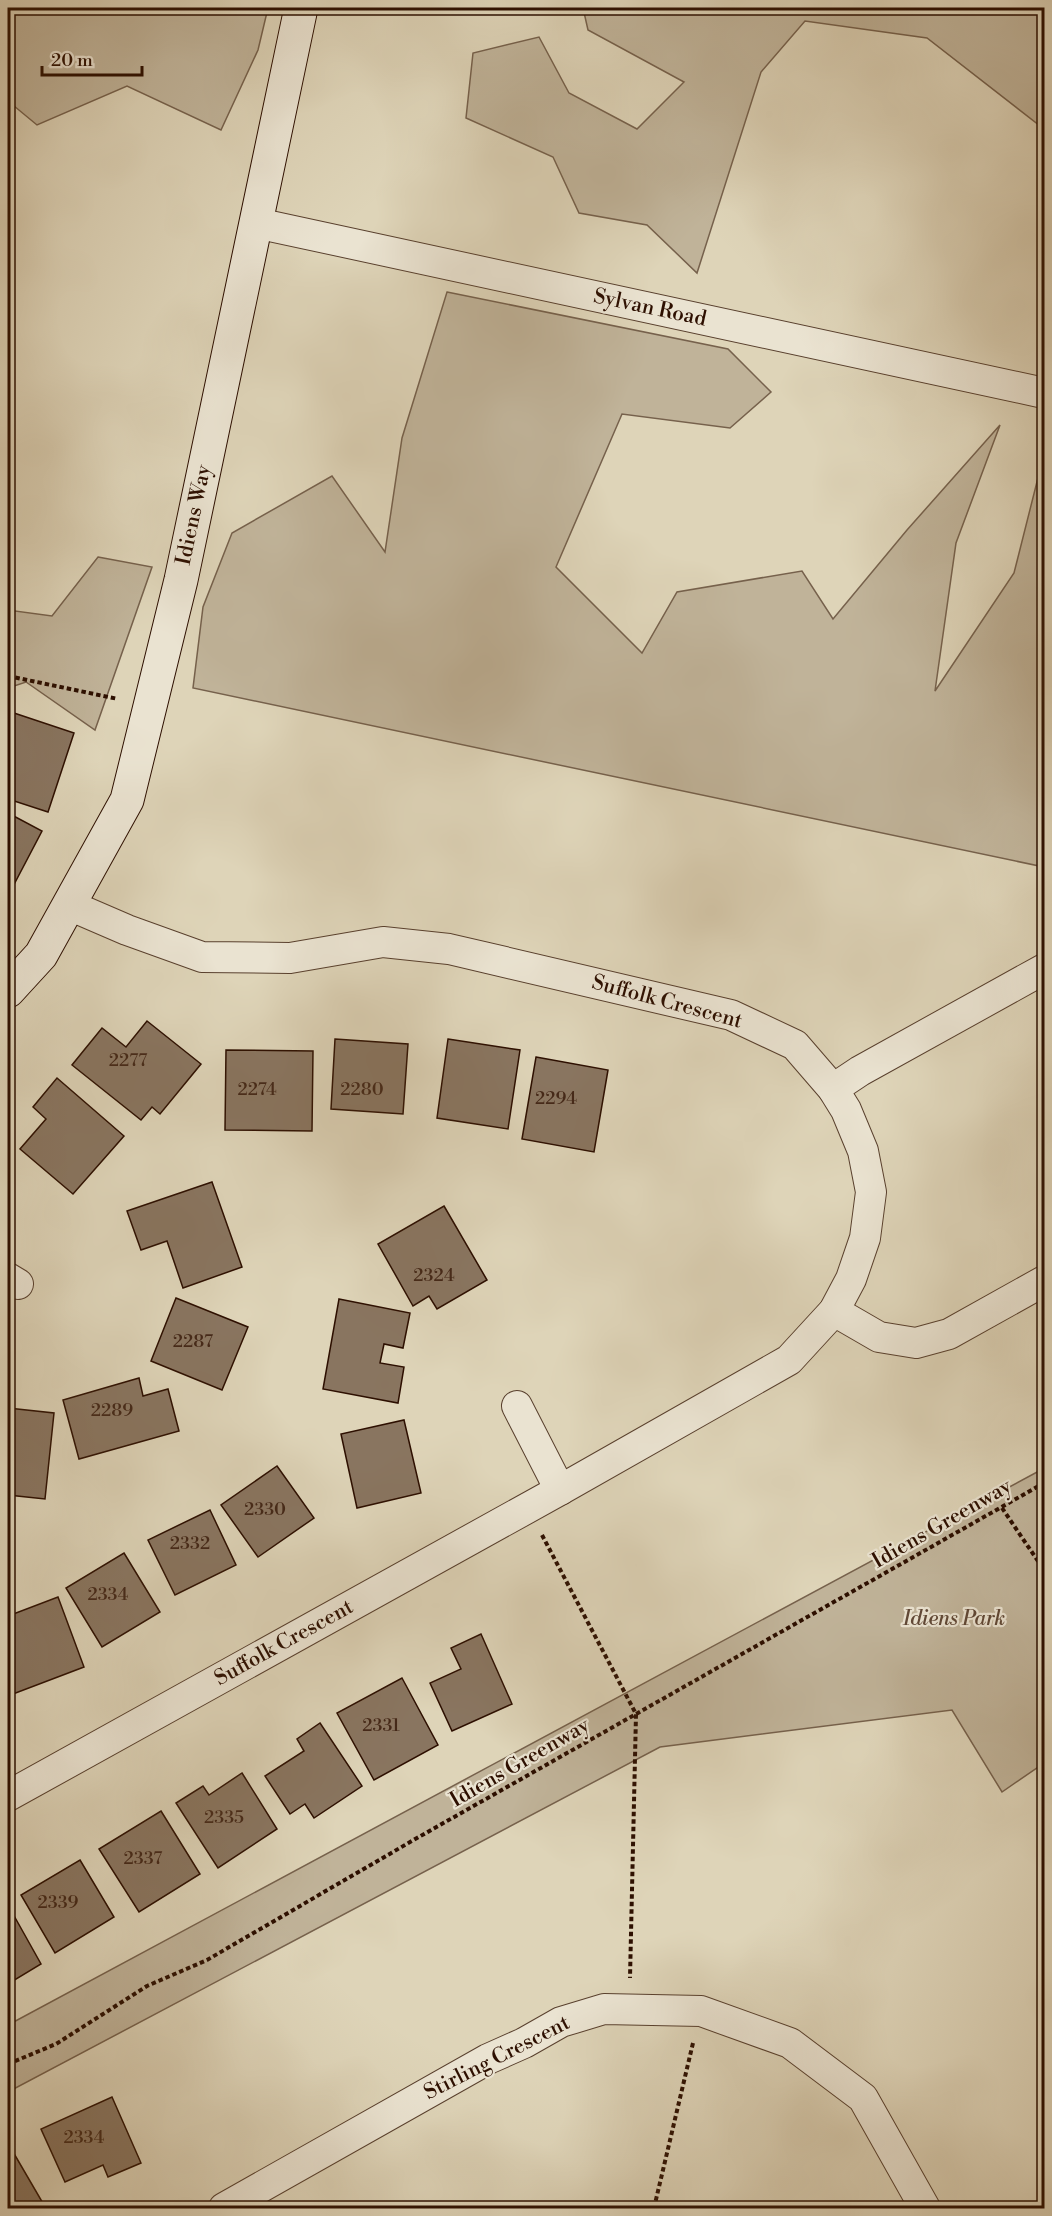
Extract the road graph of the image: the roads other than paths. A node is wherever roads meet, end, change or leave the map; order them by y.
1 (301, 8) edge
2 (256, 223) junction
3 (1044, 393) edge
4 (69, 905) junction
5 (1044, 969) edge
6 (8, 991) edge
7 (833, 1089) junction
8 (1044, 1281) edge
9 (834, 1311) junction
10 (517, 1406) dead end
11 (560, 1490) junction
12 (8, 1796) edge
13 (224, 2208) edge
14 (925, 2208) edge

1 - 2 street, Idiens Way
2 - 3 street, Sylvan Road
2 - 4 street, Idiens Way
4 - 6 street, Idiens Way
4 - 7 street, Suffolk Crescent
5 - 7 street
7 - 9 street, Suffolk Crescent
8 - 9 street
9 - 11 street, Suffolk Crescent
10 - 11 street
11 - 12 street, Suffolk Crescent
13 - 14 street, Stirling Crescent

